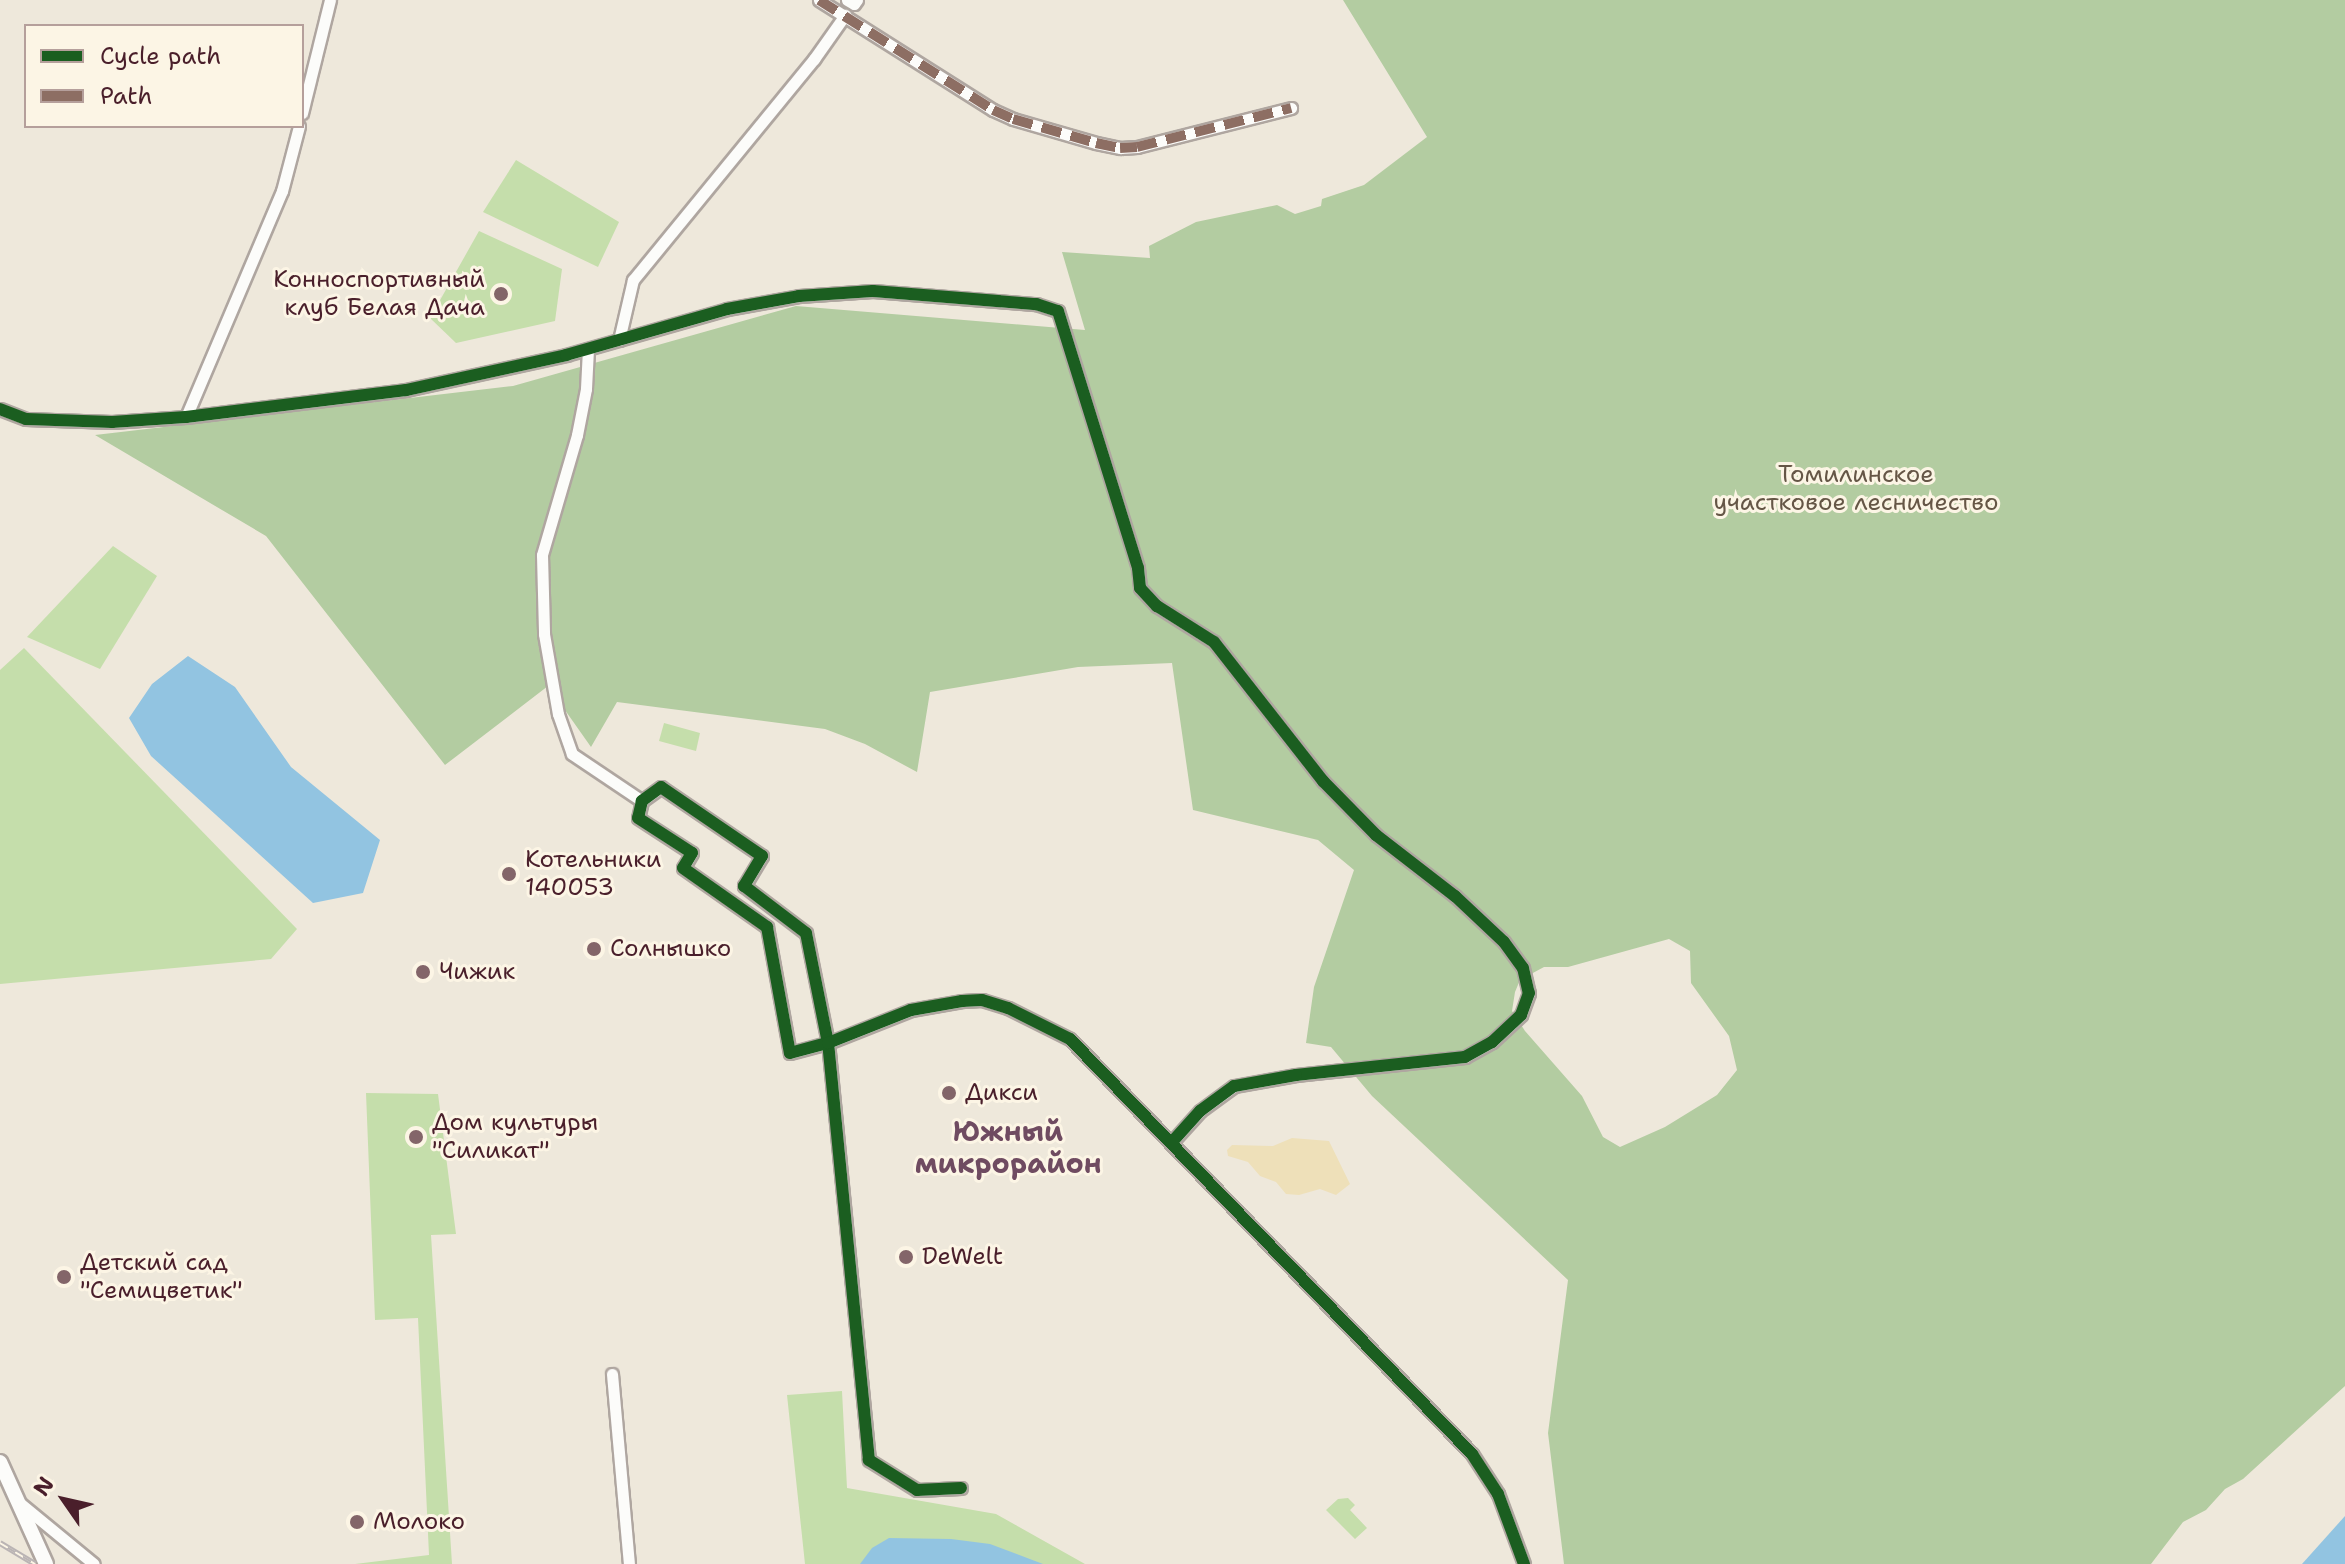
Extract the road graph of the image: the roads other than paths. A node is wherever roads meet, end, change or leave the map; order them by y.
1 (330, 0) edge
2 (819, 0) edge
3 (845, 15) junction
4 (304, 105) edge
5 (1291, 108) dead end
6 (298, 128) edge
7 (619, 340) junction
8 (588, 349) junction
9 (0, 409) edge
10 (186, 417) junction
11 (642, 801) junction
12 (828, 1043) junction
13 (1172, 1142) junction
14 (612, 1374) dead end
15 (0, 1462) edge
16 (961, 1488) dead end
17 (21, 1504) junction
18 (46, 1564) edge
19 (94, 1564) edge
20 (629, 1564) edge
21 (1524, 1564) edge

1 - 4 street
2 - 3 street
3 - 5 street
3 - 7 street
6 - 10 street
7 - 8 street
7 - 13 street
8 - 10 street
8 - 11 street
9 - 10 street
11 - 12 street
11 - 12 street
12 - 13 street
12 - 16 street
13 - 21 street
14 - 20 street
15 - 17 street
17 - 18 street
17 - 19 street

